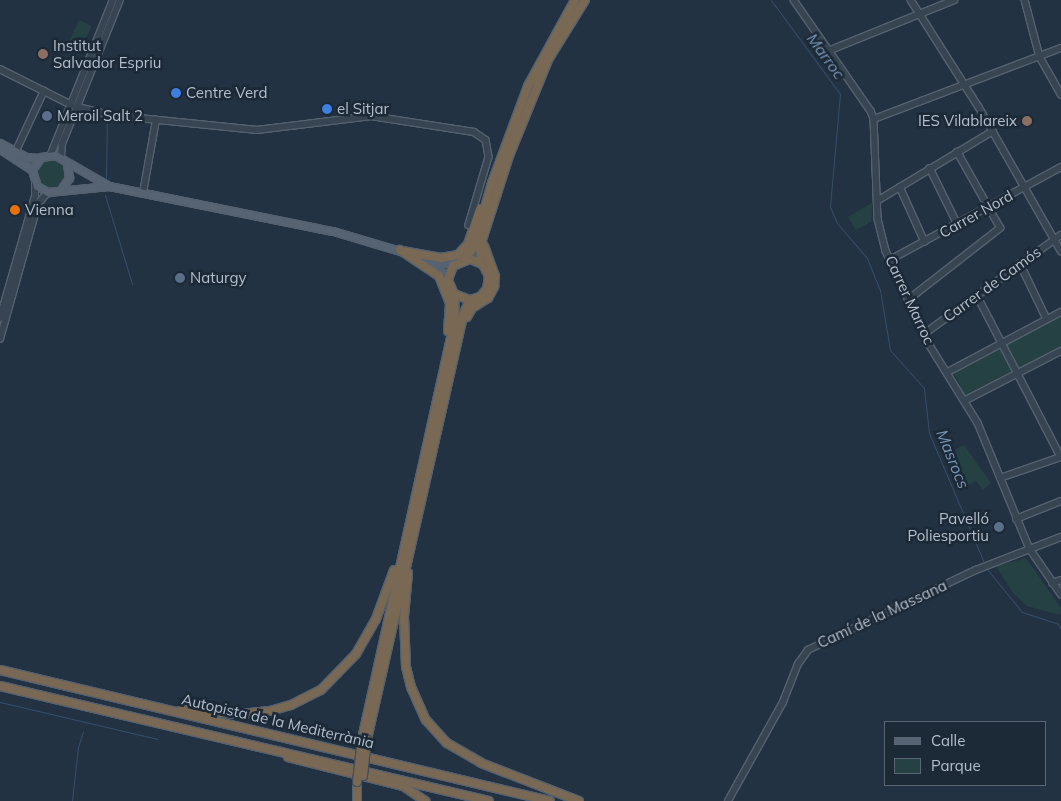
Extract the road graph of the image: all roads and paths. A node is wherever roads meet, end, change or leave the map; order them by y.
1 (113, 0) edge
2 (120, 0) edge
3 (575, 0) edge
4 (585, 0) edge
5 (794, 0) edge
6 (911, 0) edge
7 (954, 0) edge
8 (1025, 0) edge
9 (920, 14) junction
10 (1061, 48) edge
11 (828, 51) junction
12 (1040, 57) junction
13 (0, 69) edge
14 (965, 85) junction
15 (44, 91) junction
16 (1061, 94) edge
17 (76, 106) junction
18 (874, 119) junction
19 (156, 120) junction
20 (993, 131) junction
21 (0, 143) edge
22 (0, 149) edge
23 (16, 152) junction
24 (958, 152) junction
25 (51, 154) junction
26 (39, 158) junction
27 (64, 160) junction
28 (1061, 167) edge
29 (930, 168) junction
30 (32, 170) junction
31 (35, 183) junction
32 (492, 183) junction
33 (109, 186) junction
34 (900, 187) junction
35 (1025, 187) junction
36 (58, 190) junction
37 (48, 192) junction
38 (143, 193) junction
39 (876, 201) junction
40 (989, 208) junction
41 (958, 225) junction
42 (469, 226) dead end
43 (486, 229) junction
44 (1061, 234) edge
45 (1055, 239) junction
46 (925, 242) junction
47 (400, 250) junction
48 (1061, 251) edge
49 (890, 260) junction
50 (462, 261) junction
51 (482, 264) junction
52 (1020, 264) junction
53 (448, 280) junction
54 (454, 294) junction
55 (978, 295) junction
56 (470, 300) junction
57 (908, 300) junction
58 (1061, 312) edge
59 (0, 318) edge
60 (1048, 319) junction
61 (924, 334) junction
62 (0, 339) edge
63 (457, 342) junction
64 (1000, 343) junction
65 (1061, 351) edge
66 (948, 372) junction
67 (442, 374) junction
68 (1017, 374) junction
69 (966, 400) junction
70 (1061, 457) edge
71 (1000, 478) junction
72 (1061, 501) edge
73 (1016, 519) junction
74 (412, 526) junction
75 (1061, 538) edge
76 (1030, 549) junction
77 (1061, 580) edge
78 (1052, 583) junction
79 (1061, 594) edge
80 (0, 670) edge
81 (0, 686) edge
82 (105, 696) junction
83 (263, 748) junction
84 (360, 783) junction
85 (357, 801) edge
86 (362, 801) edge
87 (425, 801) edge
88 (489, 801) edge
89 (550, 801) edge
90 (579, 801) edge
91 (728, 801) edge

1 - 17 street
2 - 17 street
3 - 32 highway
4 - 43 highway
5 - 11 street
6 - 9 street
7 - 9 street
8 - 12 street
9 - 11 street
9 - 14 street
10 - 12 street
11 - 18 street
12 - 14 street
12 - 16 street
13 - 15 street
14 - 18 street
14 - 20 street
15 - 17 street
15 - 23 street
17 - 19 street
17 - 25 street
17 - 27 street
18 - 39 street, Carrer Marroc
19 - 38 street
19 - 42 street
20 - 24 street
20 - 35 street
21 - 23 main road
22 - 30 main road
23 - 26 main road
24 - 29 street
24 - 40 street
25 - 26 main road
25 - 27 main road
26 - 30 main road
27 - 33 main road
27 - 36 main road
28 - 35 street, Carrer Nord
29 - 34 street
29 - 41 street
30 - 31 main road
31 - 37 main road
31 - 59 street
32 - 47 highway
32 - 50 highway
33 - 36 main road
33 - 38 main road
34 - 39 street
34 - 46 street
35 - 40 street, Carrer Nord
35 - 45 street
36 - 37 main road
37 - 62 street
38 - 47 main road
39 - 49 street, Carrer Marroc
40 - 41 street, Carrer Nord
40 - 57 street
41 - 46 street, Carrer Nord
43 - 51 highway
43 - 63 highway
44 - 45 street, Carrer de Camós
45 - 48 street
45 - 52 street, Carrer de Camós
46 - 49 street, Carrer Nord
47 - 50 main road
47 - 53 main road
47 - 67 highway
49 - 57 street, Carrer Marroc
50 - 51 highway
50 - 53 highway
51 - 56 highway
52 - 55 street, Carrer de Camós
52 - 60 street
53 - 54 highway
54 - 56 highway
54 - 67 highway
55 - 61 street, Carrer de Camós
55 - 64 street
56 - 63 highway
57 - 61 street, Carrer Marroc
58 - 60 street
60 - 64 street
61 - 66 street, Carrer Marroc
63 - 74 highway
64 - 66 street
64 - 68 street
65 - 68 street
66 - 69 street, Carrer Marroc
67 - 74 highway
68 - 69 street
68 - 70 street
69 - 71 street, Carrer Marroc
70 - 71 street
71 - 73 street, Carrer Marroc
72 - 73 street
73 - 76 street, Carrer Marroc
74 - 82 highway
74 - 84 highway, bridge
74 - 90 highway
75 - 76 street, Camí de la Massana
76 - 78 street, Carrer Marroc
76 - 91 street, Camí de la Massana
77 - 78 street
78 - 79 street, Carrer Marroc
80 - 82 highway, Autopista de la Mediterrània
81 - 83 highway, Autopista de la Mediterrània
82 - 89 highway, Autopista de la Mediterrània
83 - 87 highway
83 - 88 highway, Autopista de la Mediterrània
84 - 85 highway
84 - 86 highway

